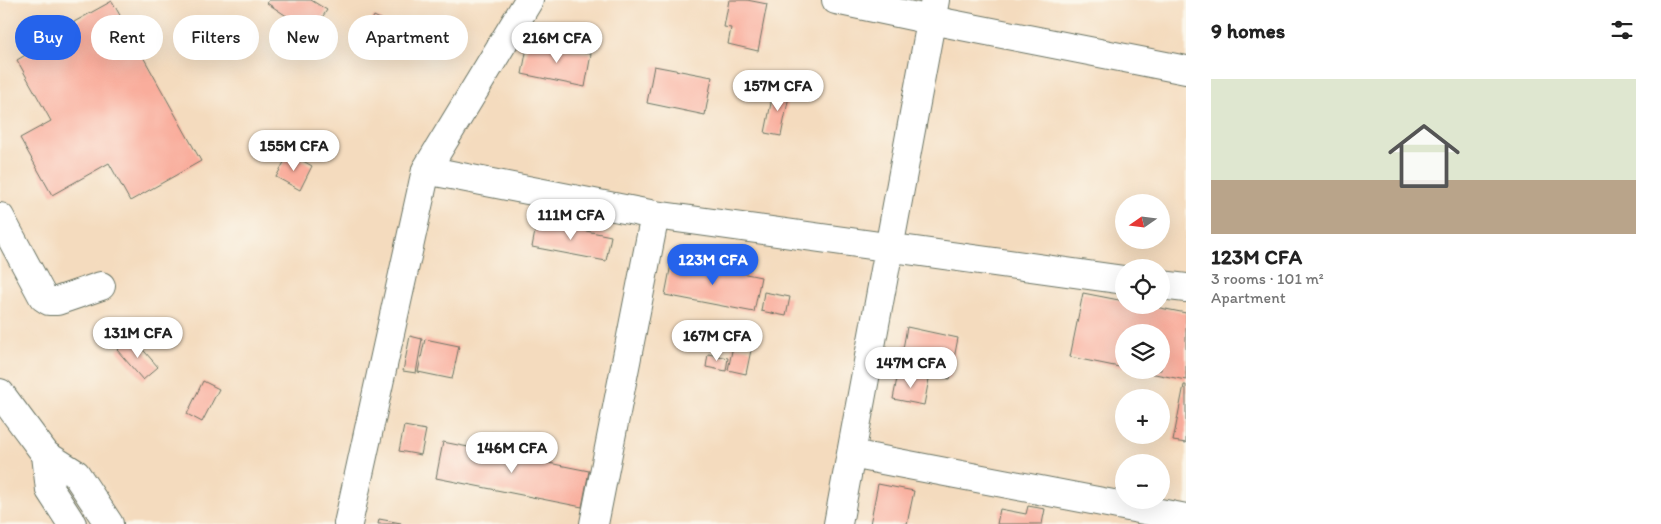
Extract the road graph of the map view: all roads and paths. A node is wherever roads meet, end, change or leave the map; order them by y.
1 (529, 0) edge
2 (836, 0) edge
3 (933, 10) edge
4 (1186, 70) edge
5 (426, 170) junction
6 (655, 215) junction
7 (0, 216) edge
8 (890, 246) junction
9 (1115, 279) edge
10 (101, 286) dead end
11 (1170, 286) edge
12 (1186, 288) edge
13 (0, 393) edge
14 (851, 454) junction
15 (46, 455) junction
16 (1186, 518) edge
17 (72, 524) edge
18 (109, 524) edge
19 (348, 524) edge
20 (594, 524) edge
21 (838, 524) edge

1 - 5 street
2 - 3 street
3 - 4 street
3 - 8 street
5 - 6 street
5 - 19 street
6 - 8 street
6 - 20 street
7 - 10 street
8 - 9 street
8 - 14 street
11 - 12 street
13 - 15 street
14 - 16 street
14 - 21 street
15 - 17 street
15 - 18 street

